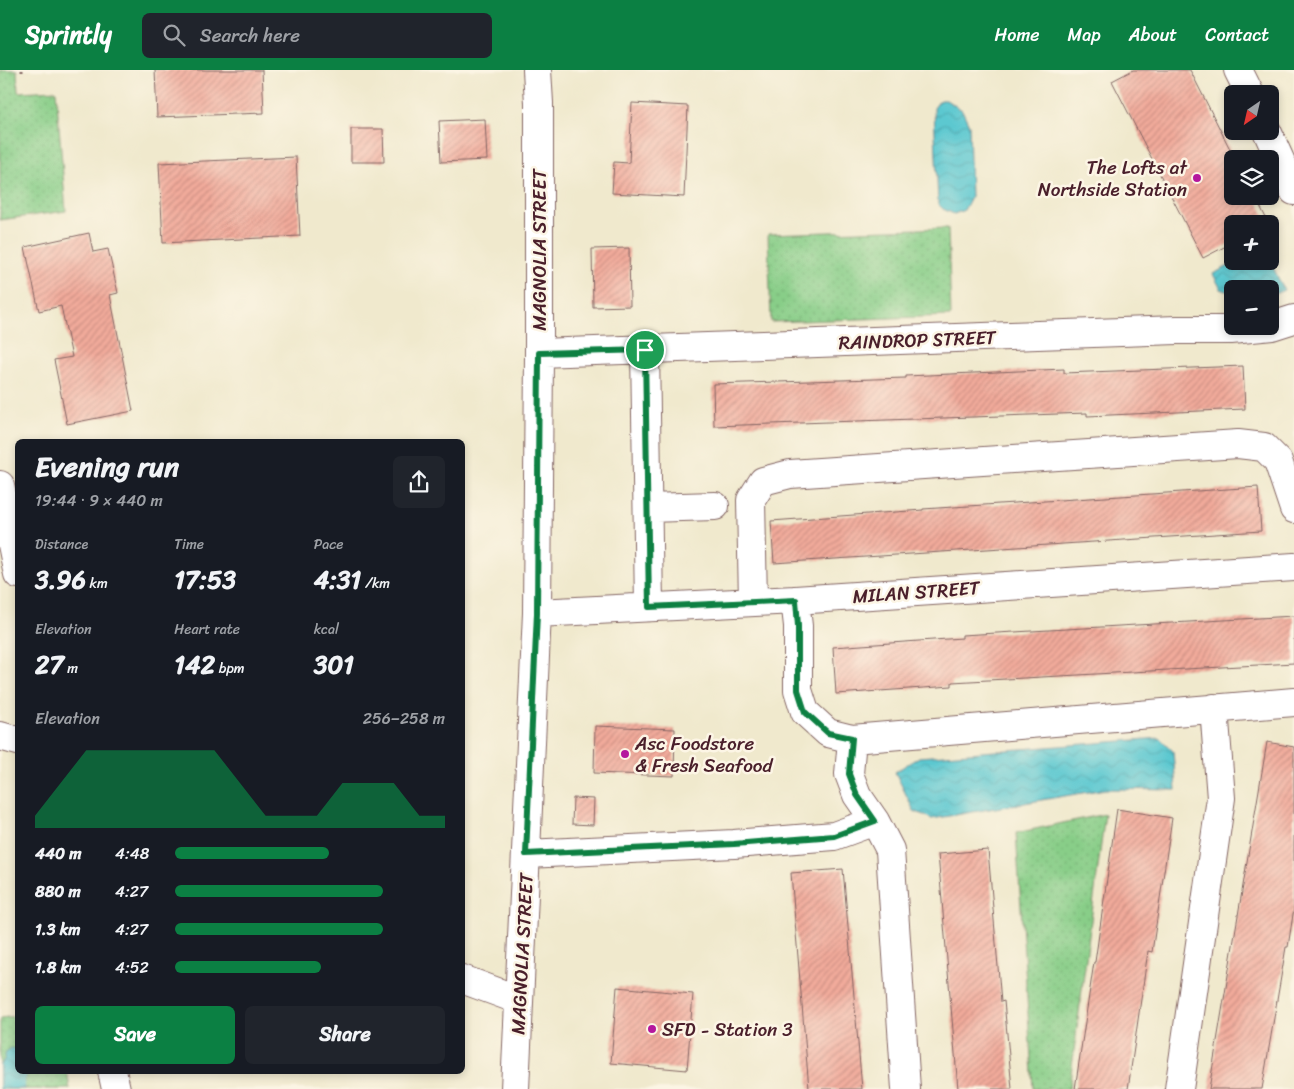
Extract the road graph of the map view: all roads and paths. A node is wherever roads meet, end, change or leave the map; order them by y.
1 (537, 70) edge
2 (1238, 70) edge
3 (1246, 85) edge
4 (1271, 140) edge
5 (1294, 191) edge
6 (1294, 319) edge
7 (645, 350) junction
8 (539, 353) junction
9 (0, 485) edge
10 (715, 506) dead end
11 (648, 508) junction
12 (1294, 509) edge
13 (15, 559) edge
14 (1294, 567) edge
15 (796, 600) junction
16 (753, 602) junction
17 (649, 607) junction
18 (537, 613) junction
19 (1294, 702) edge
20 (1214, 708) junction
21 (0, 736) edge
22 (852, 738) junction
23 (15, 740) edge
24 (875, 821) junction
25 (526, 854) junction
26 (465, 980) edge
27 (519, 1000) junction
28 (113, 1074) edge
29 (116, 1089) edge
30 (515, 1089) edge
31 (906, 1089) edge
32 (1178, 1089) edge

1 - 8 street, MAGNOLIA STREET
2 - 3 street
4 - 5 street
6 - 7 street, RAINDROP STREET
7 - 8 street, RAINDROP STREET
7 - 11 street
8 - 18 street, MAGNOLIA STREET
9 - 13 street
10 - 11 street
11 - 17 street
12 - 16 street
14 - 15 street, MILAN STREET
15 - 16 street, MILAN STREET
15 - 22 street
16 - 17 street, MILAN STREET
17 - 18 street, MILAN STREET
18 - 25 street, MAGNOLIA STREET
19 - 20 street
20 - 22 street
20 - 32 street
21 - 23 street
22 - 24 street
24 - 25 street
24 - 31 street
25 - 27 street, MAGNOLIA STREET
26 - 27 street
27 - 30 street, MAGNOLIA STREET
28 - 29 street

